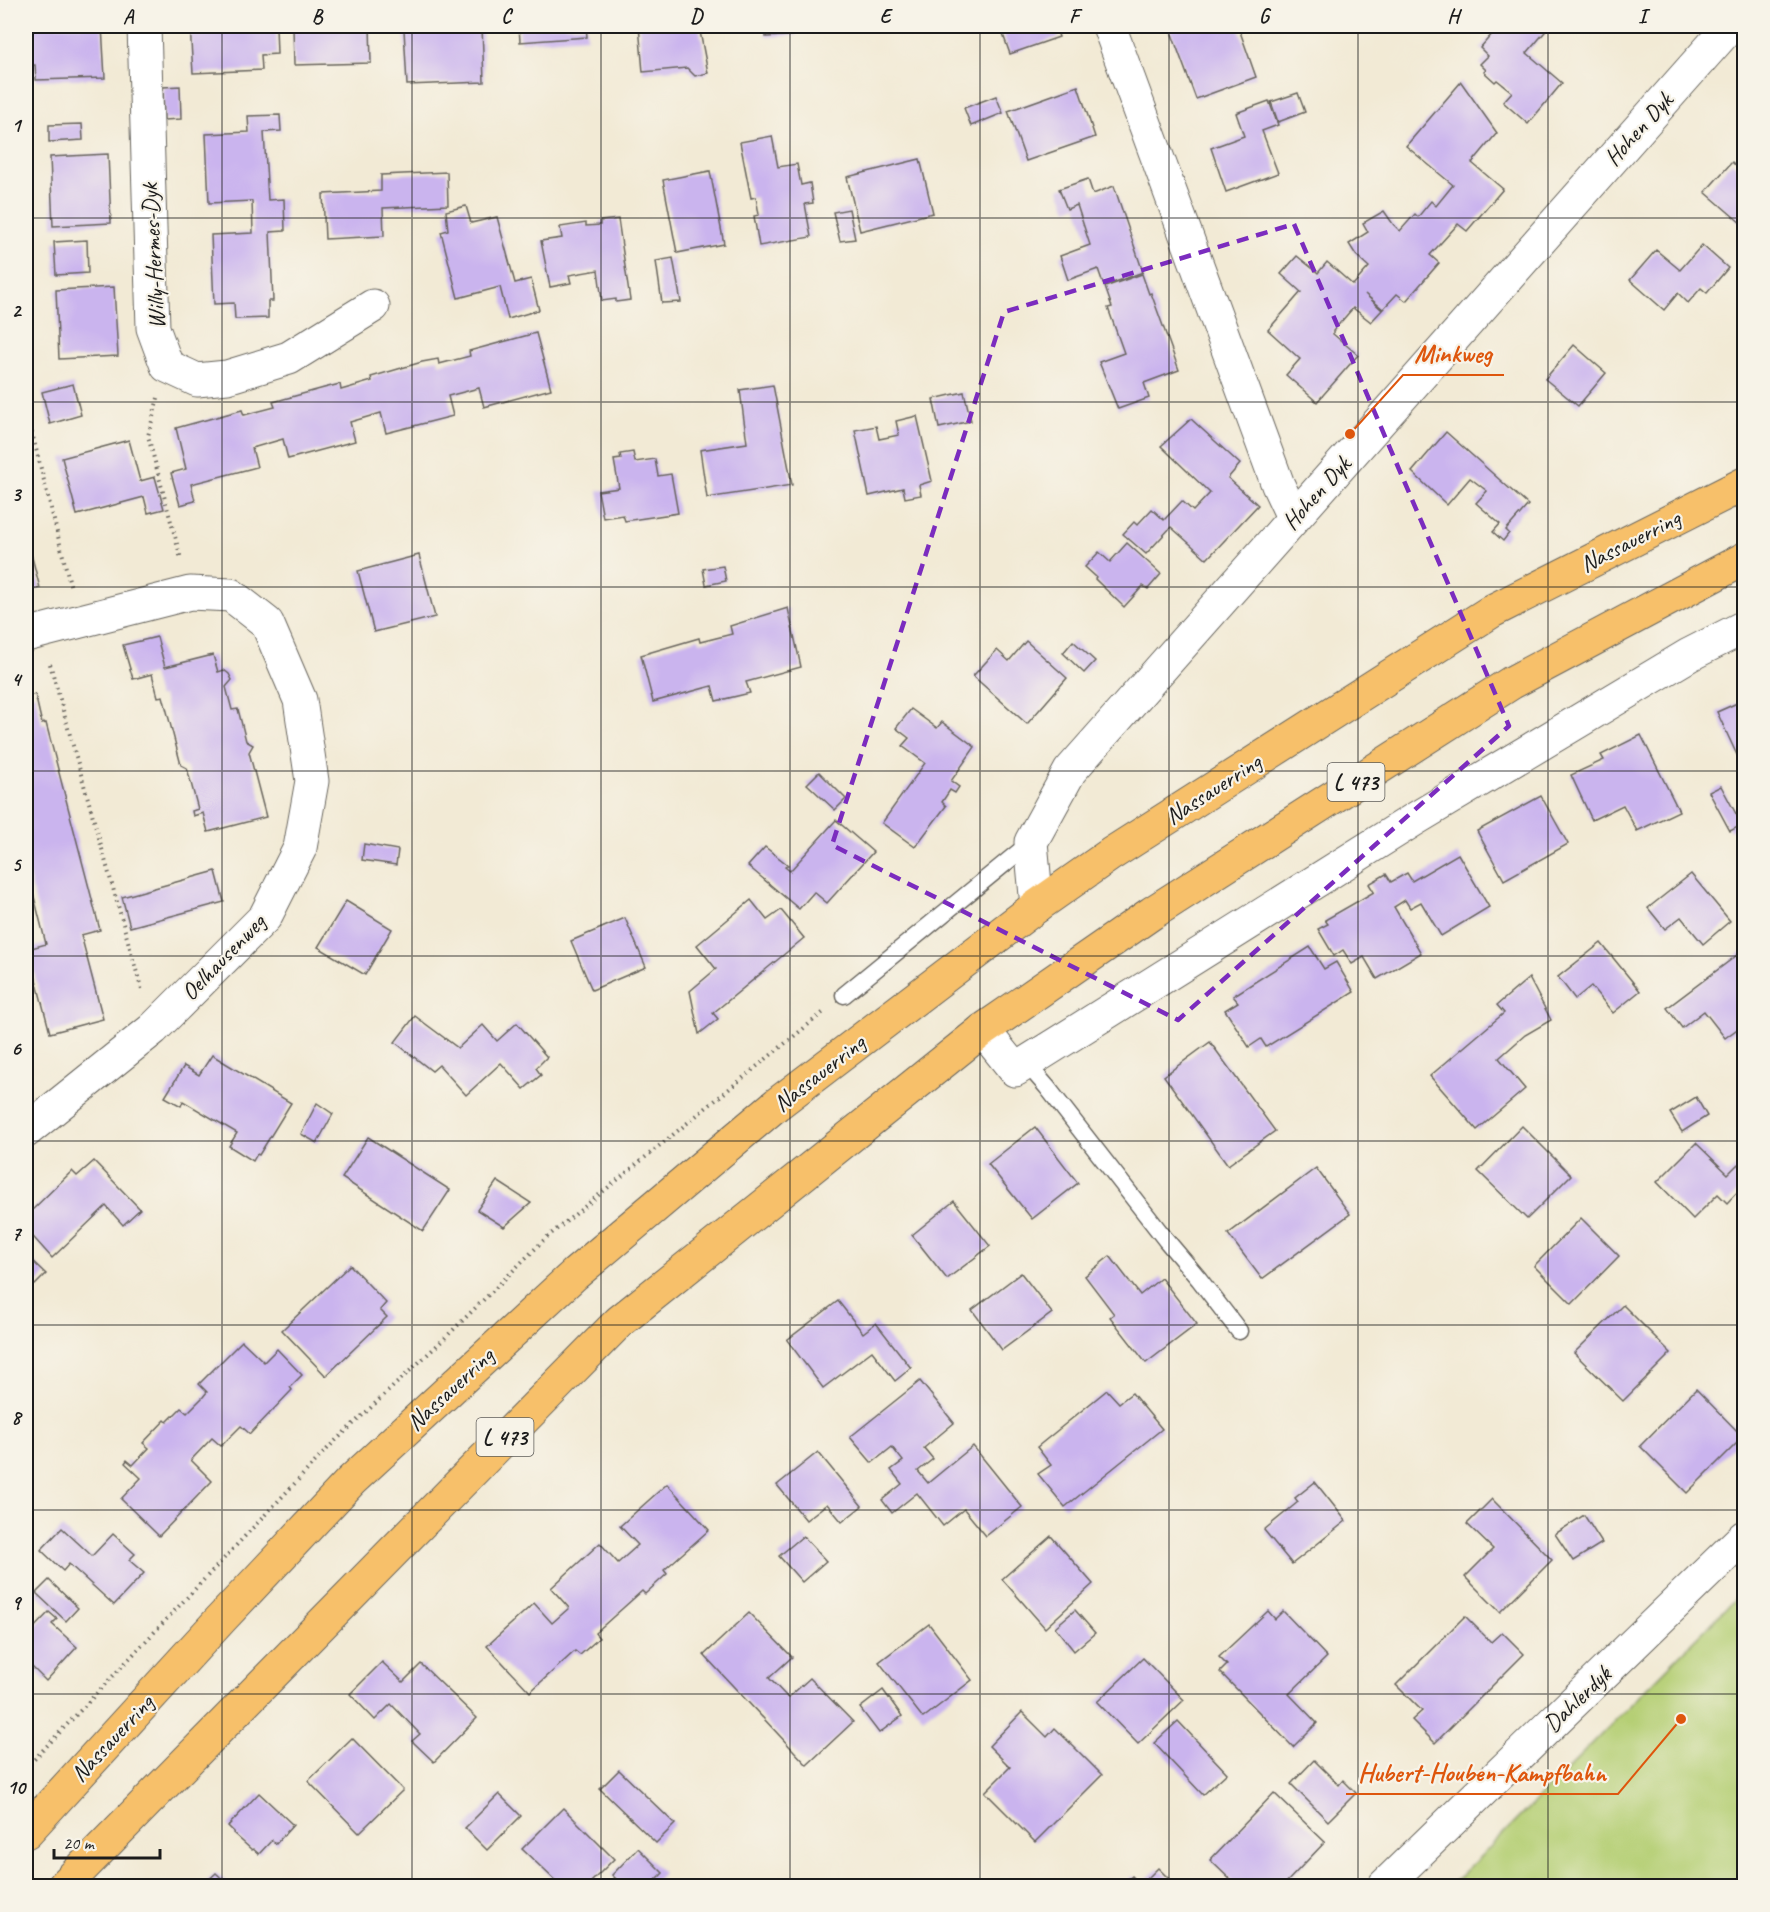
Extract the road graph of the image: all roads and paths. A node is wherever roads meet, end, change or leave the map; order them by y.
1 (144, 26) edge
2 (1109, 26) edge
3 (1730, 26) edge
4 (373, 306) dead end
5 (167, 366) junction
6 (26, 409) edge
7 (1744, 484) edge
8 (1293, 518) junction
9 (1744, 559) edge
10 (190, 593) junction
11 (79, 622) junction
12 (1744, 627) edge
13 (33, 633) edge
14 (1031, 842) junction
15 (1037, 906) junction
16 (844, 995) dead end
17 (153, 1029) junction
18 (984, 1030) junction
19 (1020, 1066) junction
20 (26, 1131) edge
21 (1239, 1331) dead end
22 (1744, 1537) edge
23 (26, 1832) edge
24 (64, 1887) edge
25 (1384, 1887) edge

1 - 5 street, Willy-Hermes-Dyk
2 - 8 street
3 - 8 street, Hohen Dyk
4 - 5 street
5 - 10 path
6 - 11 path
7 - 15 main road, Nassauerring
8 - 14 street, Hohen Dyk
9 - 18 main road, L 473
10 - 11 street, Oelhausenweg
10 - 17 street, Oelhausenweg
11 - 13 street, Oelhausenweg
12 - 19 street
13 - 17 path
14 - 15 street
14 - 16 lane
15 - 23 main road, Nassauerring
17 - 20 street, Oelhausenweg
18 - 19 street
18 - 24 main road, L 473
19 - 21 lane
22 - 25 street, Dahlerdyk

